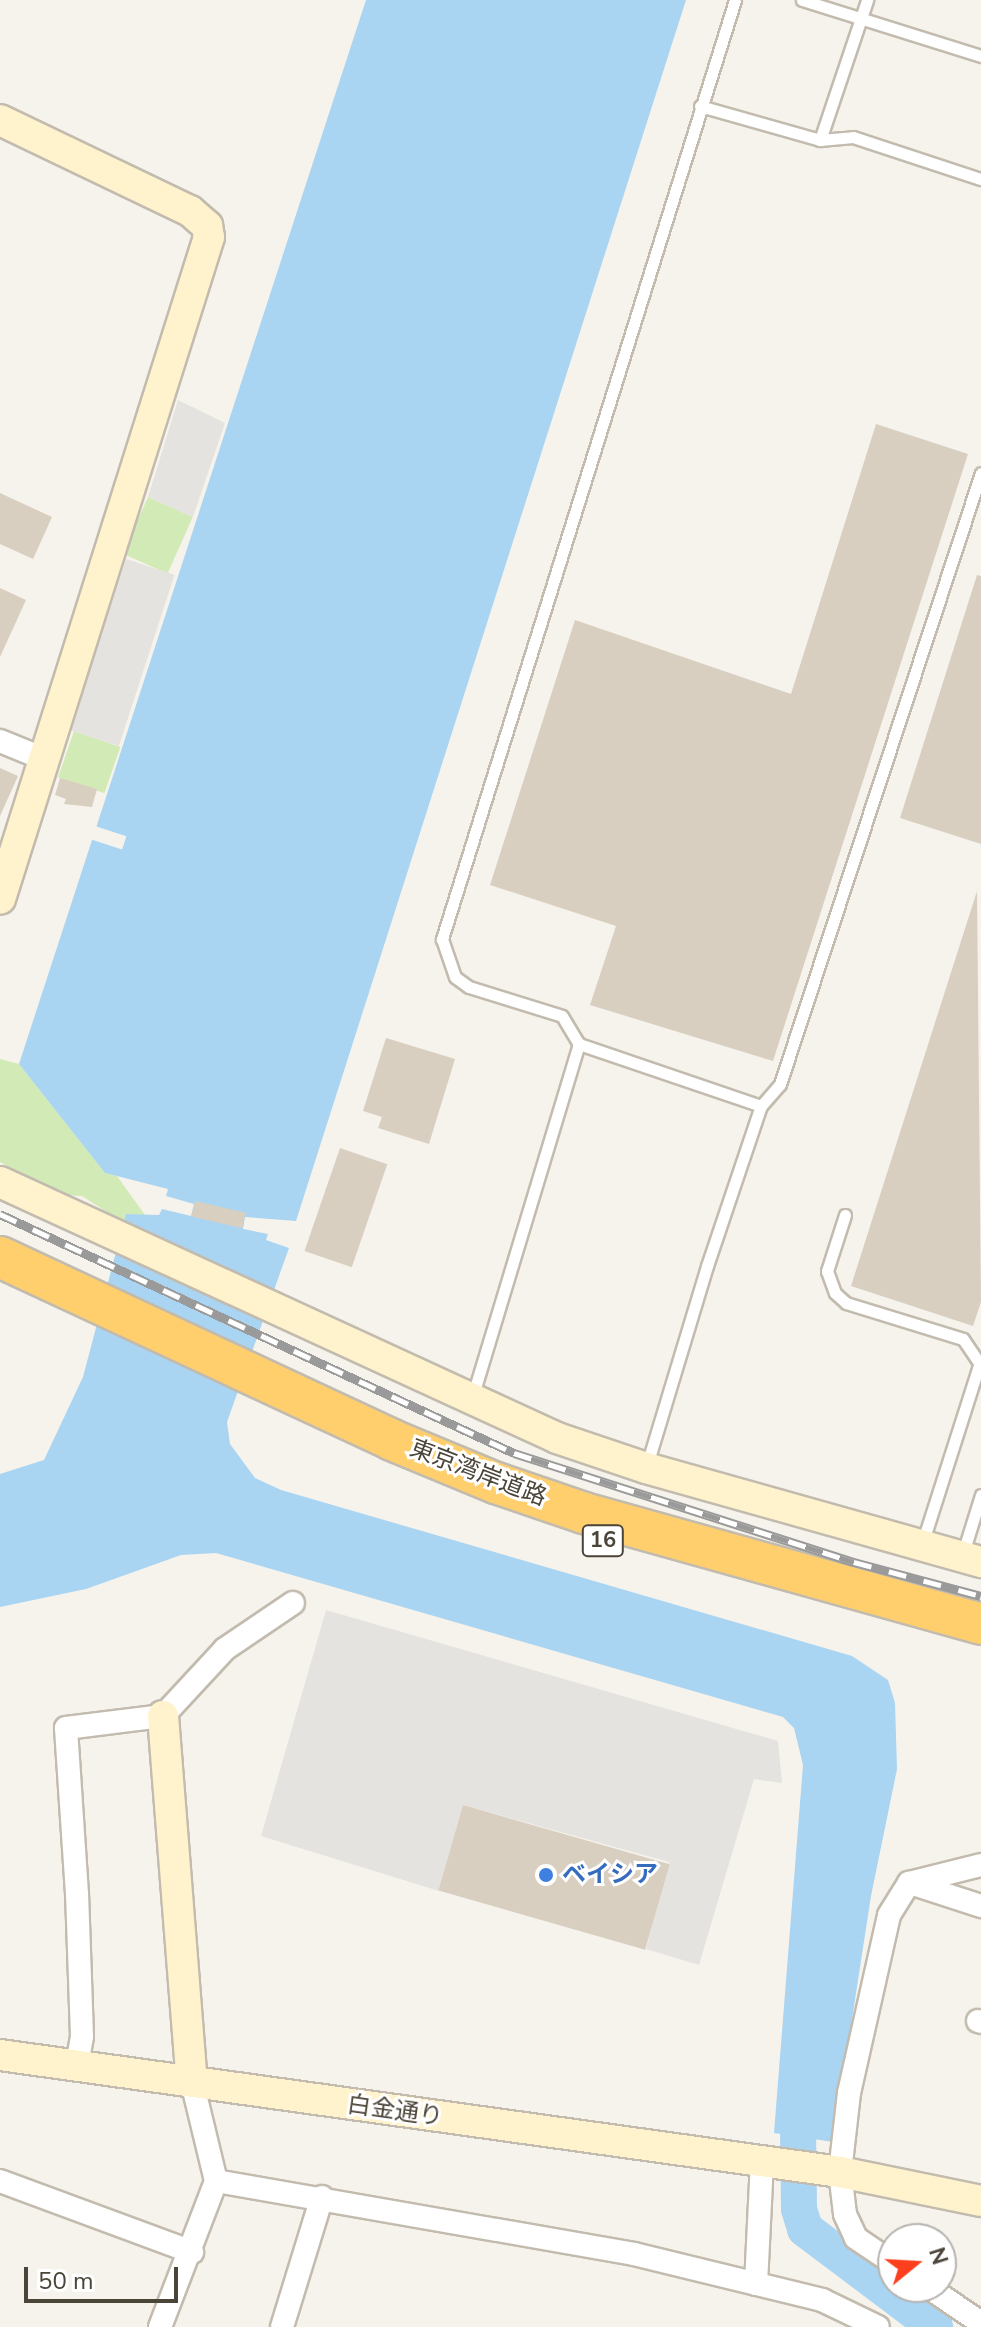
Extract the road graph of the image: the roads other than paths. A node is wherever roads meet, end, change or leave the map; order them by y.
1 (735, 0) edge
2 (802, 0) edge
3 (867, 0) edge
4 (861, 19) junction
5 (981, 56) edge
6 (700, 106) junction
7 (0, 120) edge
8 (820, 140) junction
9 (981, 179) edge
10 (981, 473) edge
11 (0, 741) edge
12 (44, 759) junction
13 (0, 899) edge
14 (579, 1044) junction
15 (761, 1106) junction
16 (0, 1182) edge
17 (845, 1215) dead end
18 (0, 1257) edge
19 (0, 1281) edge
20 (103, 1317) junction
21 (980, 1366) edge
22 (244, 1382) junction
23 (471, 1402) junction
24 (646, 1468) junction
25 (981, 1495) edge
26 (922, 1545) junction
27 (972, 1559) edge
28 (293, 1603) dead end
29 (981, 1624) edge
30 (981, 1647) edge
31 (163, 1716) junction
32 (981, 1865) edge
33 (909, 1883) junction
34 (981, 1906) edge
35 (0, 2055) edge
36 (77, 2065) junction
37 (192, 2082) junction
38 (776, 2163) junction
39 (840, 2172) junction
40 (0, 2181) edge
41 (216, 2181) junction
42 (322, 2197) junction
43 (981, 2201) edge
44 (192, 2252) junction
45 (877, 2252) edge
46 (756, 2284) junction
47 (953, 2303) edge
48 (974, 2317) edge
49 (160, 2327) edge
50 (282, 2327) edge
51 (878, 2327) edge

1 - 6 lane
2 - 4 lane
3 - 4 lane
4 - 5 lane
4 - 8 lane
6 - 8 lane
6 - 14 lane
7 - 12 street
8 - 9 lane
10 - 15 lane
11 - 12 street
12 - 13 street
14 - 15 lane
14 - 23 lane
15 - 24 lane
16 - 23 street
17 - 21 lane
18 - 20 highway, 東京湾岸道路 / 16
19 - 20 highway, 東京湾岸道路 / 16
20 - 22 highway, 東京湾岸道路 / 16
21 - 26 lane
22 - 29 highway, 東京湾岸道路 / 16
22 - 30 highway, 東京湾岸道路 / 16
23 - 24 street
24 - 26 street
25 - 27 lane
26 - 27 street
28 - 31 street
31 - 36 street
31 - 37 street
32 - 33 street
33 - 34 street
33 - 39 street
35 - 36 street, 白金通り
36 - 37 street, 白金通り
37 - 38 street, 白金通り
37 - 41 street
38 - 39 street, 白金通り
38 - 46 street
39 - 43 street
39 - 45 street
40 - 44 street
41 - 42 street
41 - 44 street
42 - 46 street
42 - 50 street
44 - 49 street
46 - 51 street
47 - 48 street

